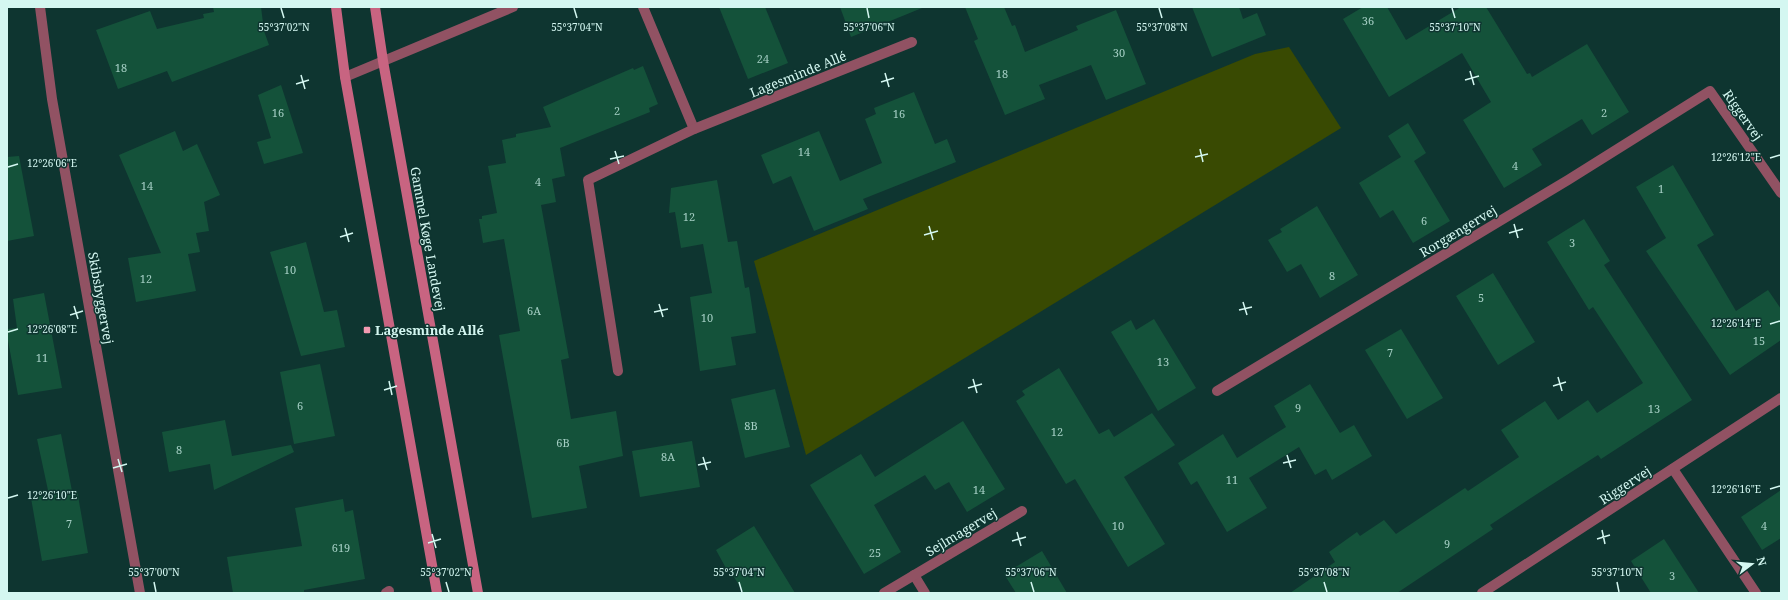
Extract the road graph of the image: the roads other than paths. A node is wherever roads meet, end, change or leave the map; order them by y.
1 (40, 7) edge
2 (336, 7) edge
3 (375, 7) edge
4 (513, 7) edge
5 (643, 7) edge
6 (912, 42) dead end
7 (383, 61) junction
8 (345, 77) junction
9 (1710, 91) joint
10 (694, 129) junction
11 (1781, 193) edge
12 (618, 371) dead end
13 (1217, 391) dead end
14 (1781, 398) edge
15 (1673, 469) junction
16 (1022, 511) dead end
17 (914, 575) junction
18 (140, 593) edge
19 (437, 593) edge
20 (478, 593) edge
21 (884, 593) edge
22 (925, 593) edge
23 (1482, 593) edge
24 (1756, 593) edge

1 - 18 street, Skibsbyggervej
2 - 8 main road
3 - 7 main road, Gammel Køge Landevej
4 - 7 street
5 - 10 street
6 - 10 street, Lagesminde Allé
7 - 8 street
7 - 20 main road, Gammel Køge Landevej
8 - 19 main road
9 - 11 street, Riggervej
9 - 13 street, Rorgængervej
10 - 12 street, Lagesminde Allé
14 - 15 street, Riggervej
15 - 23 street, Riggervej
15 - 24 street
16 - 17 street, Sejlmagervej
17 - 21 street, Sejlmagervej
17 - 22 street

